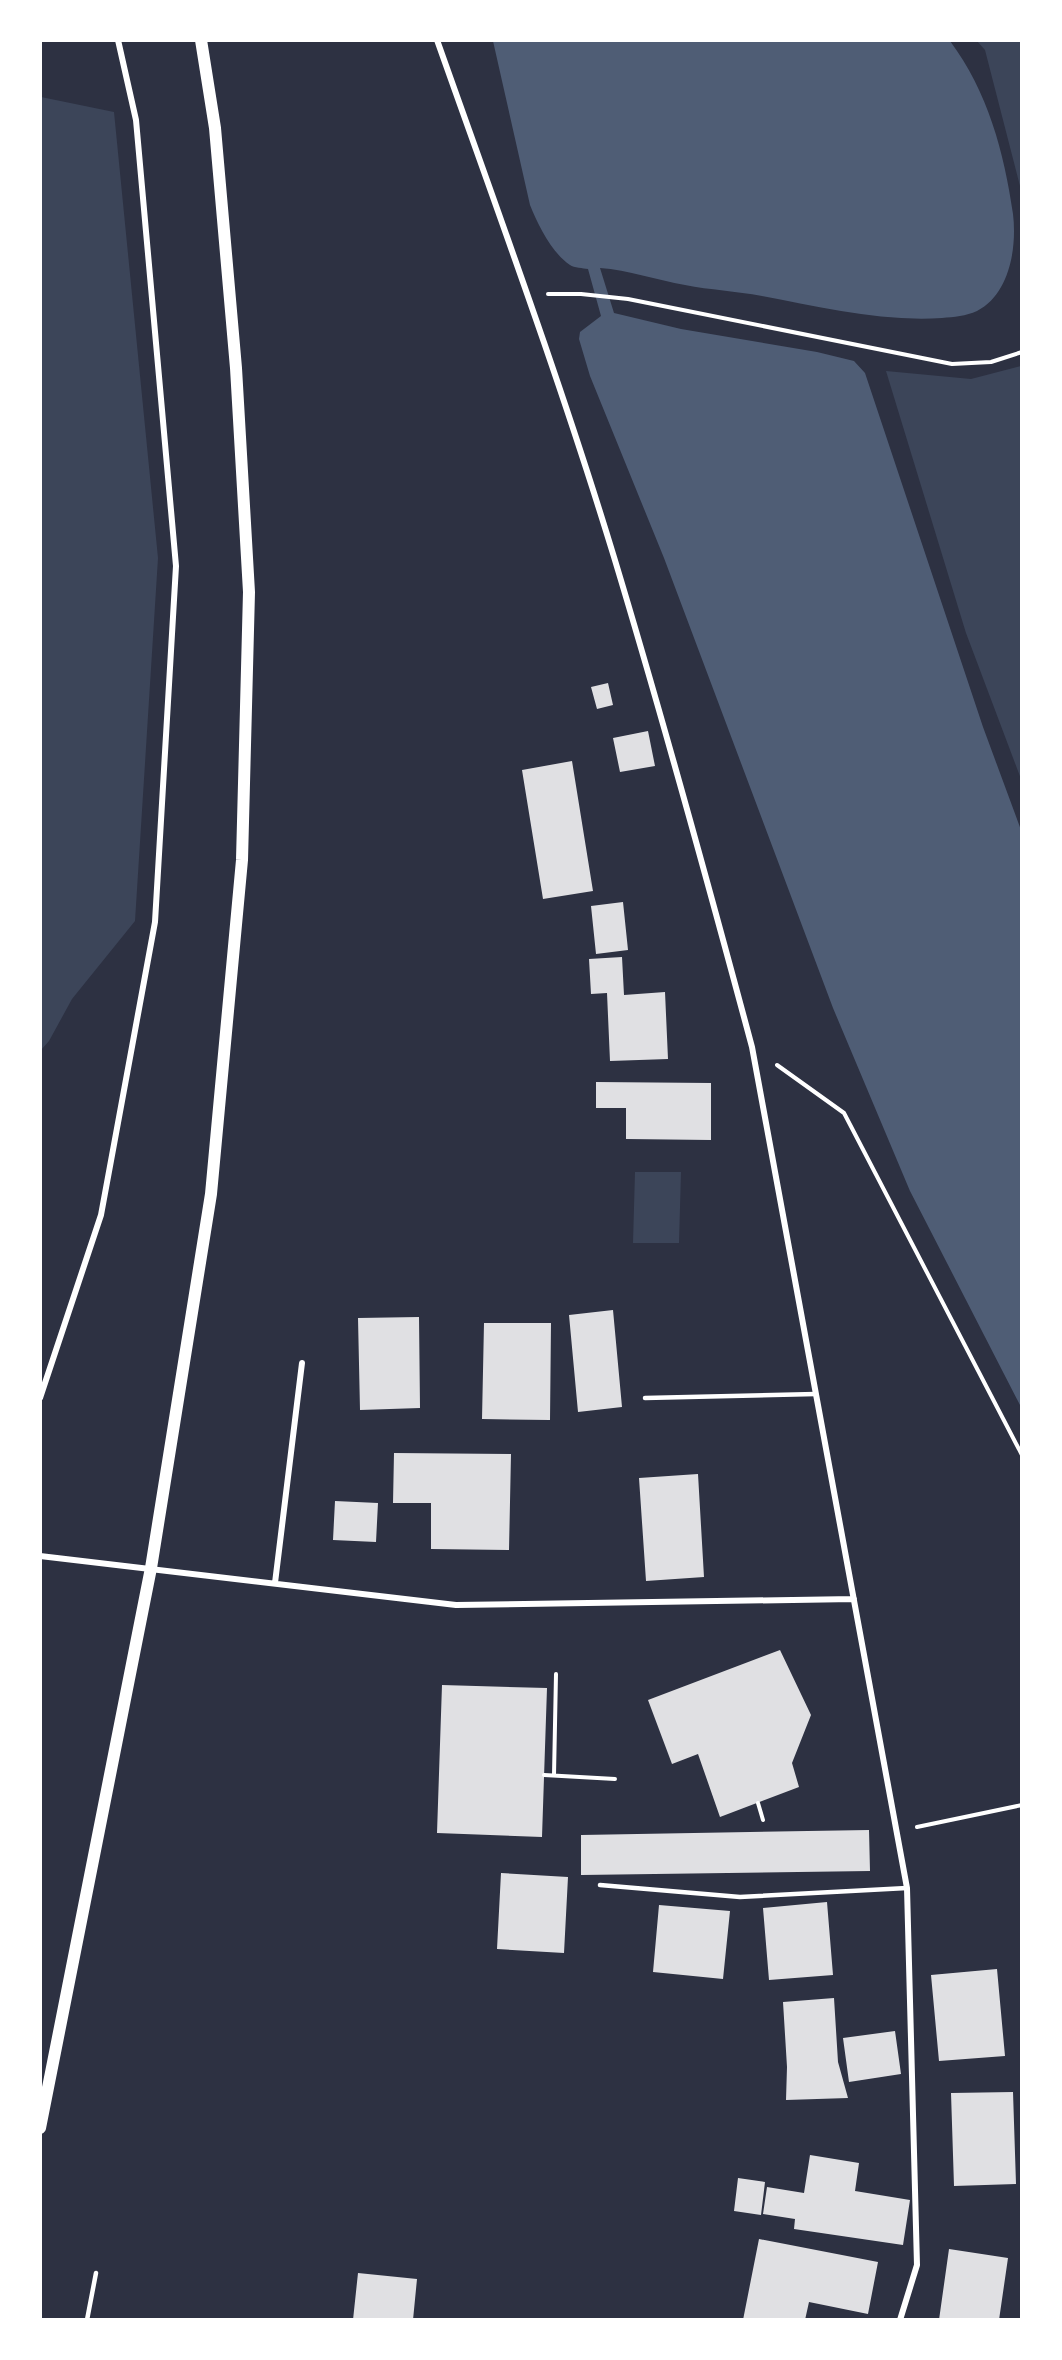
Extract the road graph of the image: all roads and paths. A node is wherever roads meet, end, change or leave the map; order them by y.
1 (118, 40) edge
2 (201, 40) edge
3 (437, 40) edge
4 (528, 293) junction
5 (1022, 352) edge
6 (752, 1047) junction
7 (302, 1363) dead end
8 (816, 1394) junction
9 (40, 1398) edge
10 (645, 1398) dead end
11 (1022, 1455) edge
12 (40, 1556) edge
13 (151, 1568) junction
14 (275, 1583) junction
15 (854, 1599) junction
16 (556, 1674) dead end
17 (544, 1775) dead end
18 (554, 1775) junction
19 (615, 1779) dead end
20 (758, 1803) dead end
21 (1022, 1805) edge
22 (763, 1820) dead end
23 (896, 1831) junction
24 (600, 1885) dead end
25 (907, 1888) junction
26 (40, 2128) edge
27 (96, 2273) dead end
28 (87, 2319) edge
29 (900, 2319) edge

1 - 9 street
2 - 13 main road
3 - 4 street
4 - 5 path
4 - 6 street
6 - 8 street
6 - 11 path
7 - 14 street
8 - 10 lane
8 - 15 street
12 - 13 street
13 - 14 street
13 - 26 main road
14 - 15 street
15 - 23 street
16 - 18 path
17 - 18 path
18 - 19 path
20 - 22 path
21 - 23 path
23 - 25 street
24 - 25 lane
25 - 29 street
27 - 28 lane

